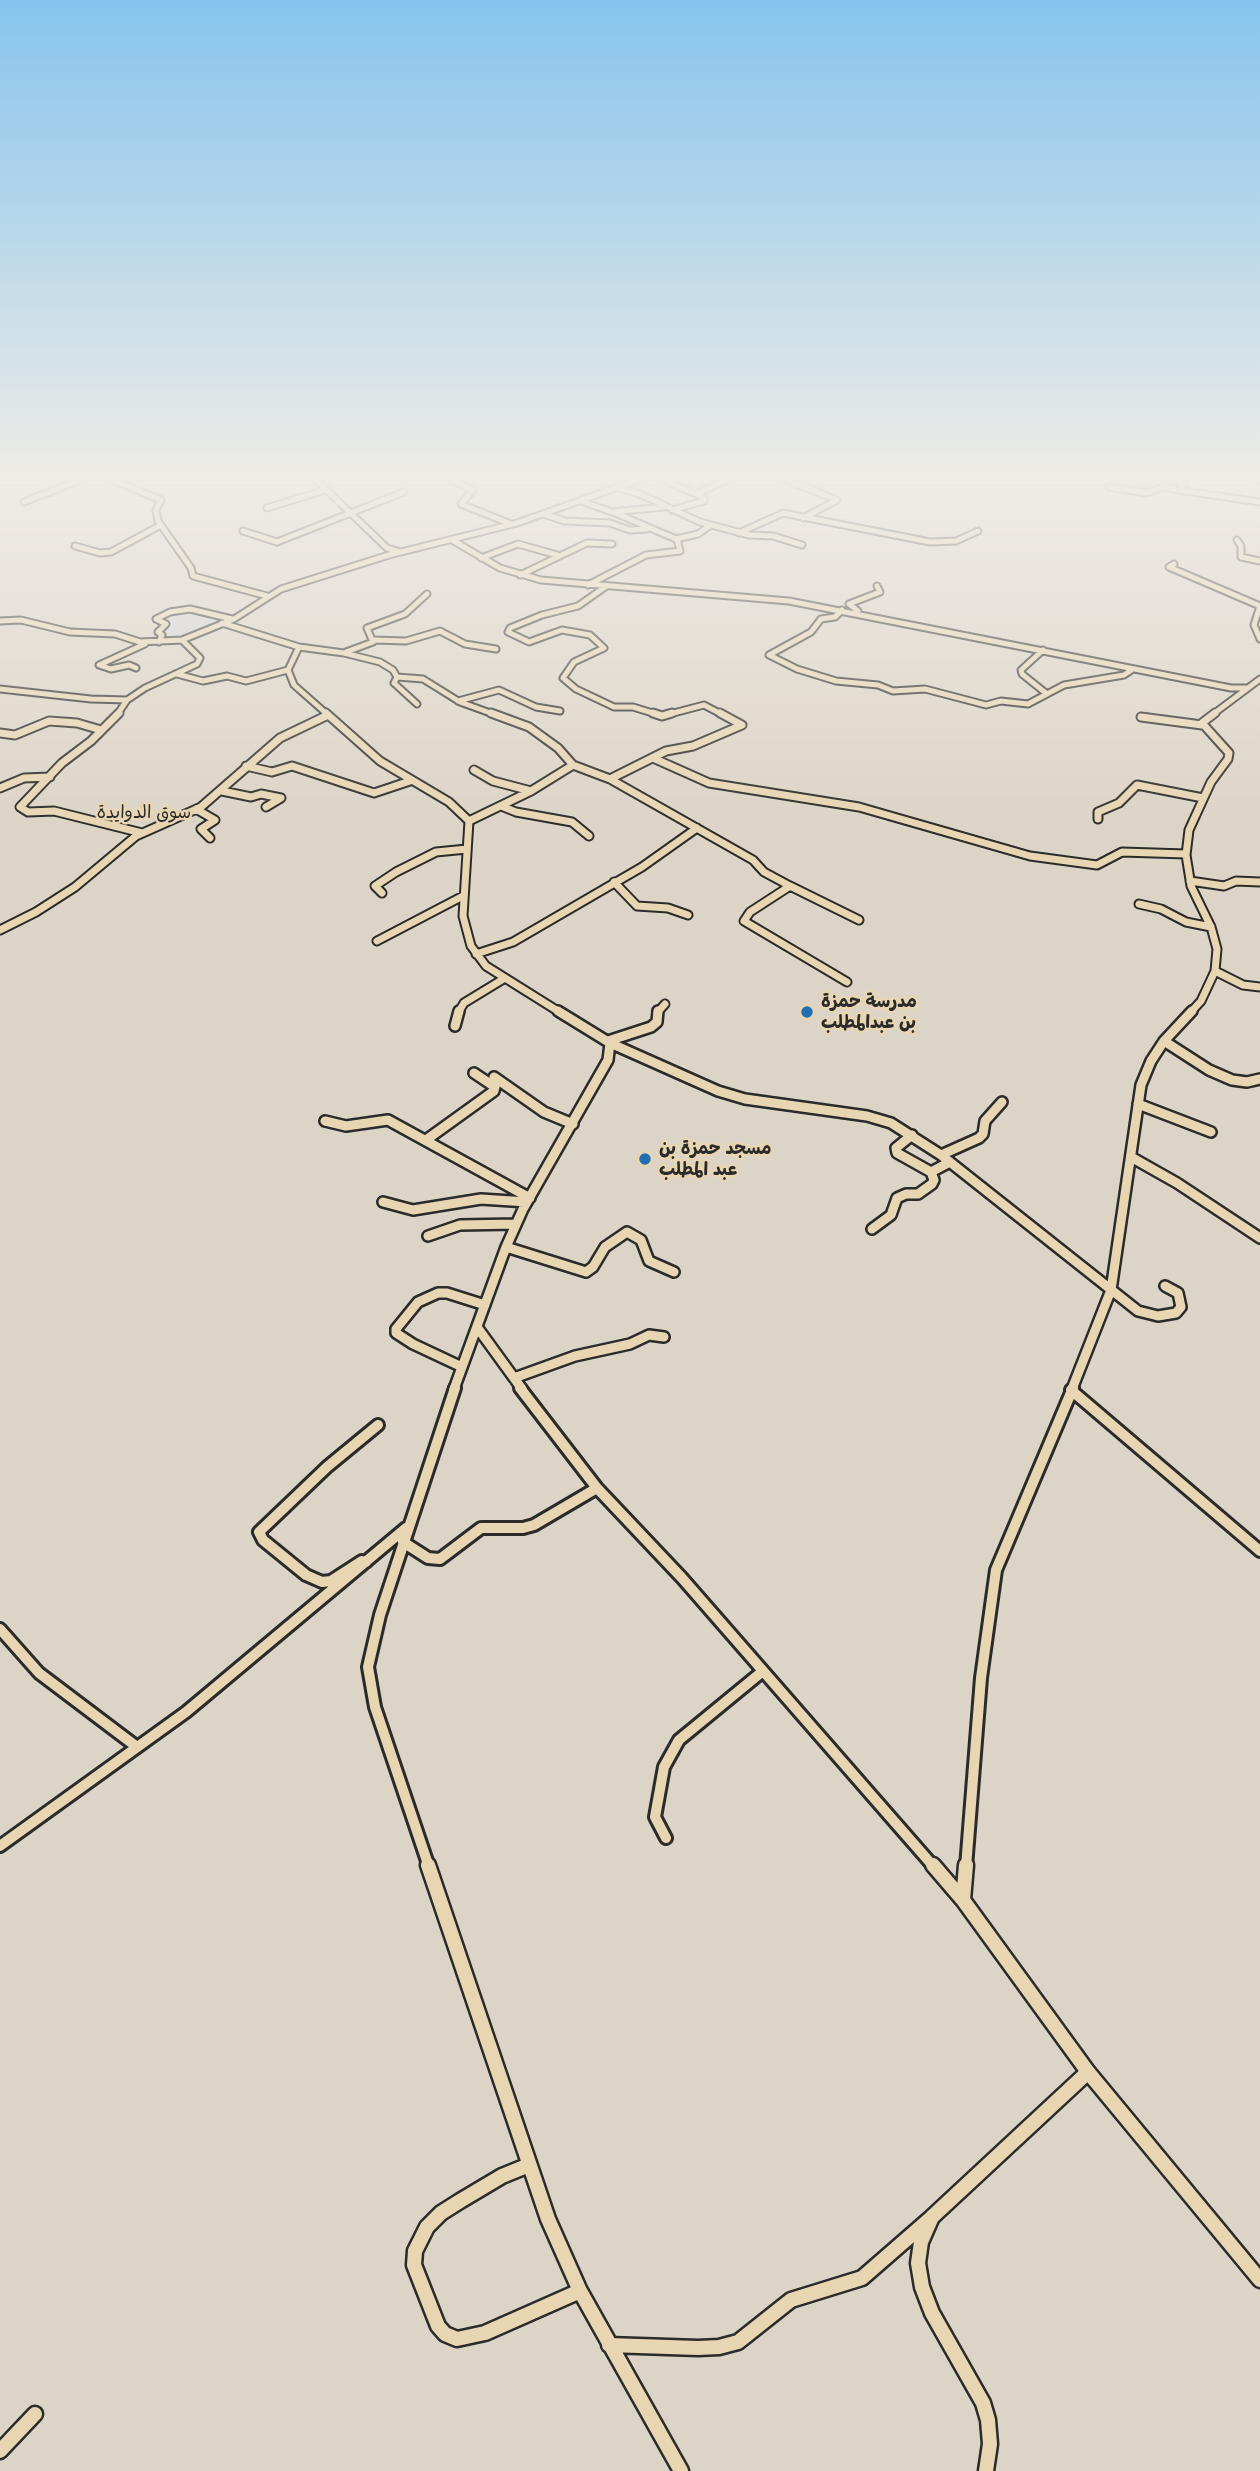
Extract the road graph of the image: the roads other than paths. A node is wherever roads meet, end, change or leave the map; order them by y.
1 (261, 594) edge
2 (271, 594) edge
3 (427, 594) dead end
4 (595, 594) edge
5 (711, 594) edge
6 (874, 594) edge
7 (1233, 594) edge
8 (267, 596) junction
9 (842, 610) junction
10 (858, 613) junction
11 (0, 621) edge
12 (233, 622) junction
13 (182, 639) junction
14 (1260, 639) edge
15 (374, 640) junction
16 (150, 642) junction
17 (159, 642) junction
18 (299, 647) junction
19 (496, 649) dead end
20 (1043, 650) junction
21 (344, 653) junction
22 (136, 668) dead end
23 (1133, 669) junction
24 (288, 670) junction
25 (177, 674) junction
26 (397, 677) junction
27 (1260, 678) edge
28 (0, 689) edge
29 (1244, 691) junction
30 (1047, 694) junction
31 (127, 700) junction
32 (458, 701) junction
33 (417, 704) dead end
34 (560, 711) dead end
35 (328, 715) junction
36 (1141, 717) dead end
37 (1202, 725) junction
38 (101, 730) junction
39 (0, 733) edge
40 (653, 758) junction
41 (573, 765) junction
42 (246, 766) junction
43 (474, 770) dead end
44 (50, 777) junction
45 (610, 779) junction
46 (410, 780) junction
47 (0, 788) edge
48 (222, 791) junction
49 (531, 791) junction
50 (1203, 798) junction
51 (501, 806) junction
52 (266, 807) dead end
53 (196, 809) junction
54 (1098, 819) dead end
55 (469, 821) junction
56 (697, 828) junction
57 (142, 833) junction
58 (589, 836) dead end
59 (210, 838) dead end
60 (467, 849) junction
61 (1186, 854) junction
62 (1190, 881) junction
63 (614, 882) junction
64 (1260, 882) edge
65 (790, 886) junction
66 (382, 892) dead end
67 (463, 896) junction
68 (1139, 904) dead end
69 (688, 915) dead end
70 (859, 920) dead end
71 (1211, 927) junction
72 (0, 930) edge
73 (377, 942) dead end
74 (476, 954) junction
75 (1215, 971) junction
76 (505, 978) junction
77 (847, 982) dead end
78 (1260, 988) edge
79 (666, 1004) dead end
80 (455, 1026) dead end
81 (1164, 1041) junction
82 (609, 1042) junction
83 (474, 1073) dead end
84 (494, 1077) dead end
85 (1258, 1081) edge
86 (1002, 1102) dead end
87 (1138, 1104) junction
88 (325, 1121) dead end
89 (573, 1124) junction
90 (1211, 1132) dead end
91 (912, 1135) junction
92 (426, 1140) junction
93 (942, 1155) junction
94 (1131, 1157) junction
95 (950, 1163) junction
96 (930, 1171) junction
97 (528, 1200) junction
98 (383, 1202) dead end
99 (516, 1224) junction
100 (872, 1229) dead end
101 (428, 1236) dead end
102 (1260, 1238) edge
103 (506, 1247) junction
104 (674, 1272) dead end
105 (1166, 1286) dead end
106 (1111, 1290) junction
107 (485, 1305) junction
108 (477, 1326) junction
109 (664, 1337) dead end
110 (462, 1367) junction
111 (514, 1378) junction
112 (1071, 1390) junction
113 (377, 1425) dead end
114 (597, 1488) junction
115 (408, 1527) junction
116 (403, 1542) junction
117 (1260, 1551) edge
118 (367, 1563) junction
119 (0, 1629) edge
120 (763, 1671) junction
121 (137, 1747) junction
122 (666, 1838) dead end
123 (0, 1846) edge
124 (963, 1900) junction
125 (1088, 2072) junction
126 (529, 2165) junction
127 (932, 2217) junction
128 (1260, 2280) edge
129 (579, 2291) junction
130 (609, 2345) junction
131 (35, 2414) dead end
132 (0, 2451) edge
133 (681, 2471) edge
134 (985, 2471) edge

1 - 8 street
2 - 8 street
3 - 15 street
4 - 40 street
5 - 9 street
6 - 10 street
7 - 14 street
8 - 12 street
9 - 10 street
9 - 30 street
10 - 20 street
11 - 16 street
12 - 13 street
12 - 17 street
12 - 18 street
13 - 17 street
13 - 25 street
15 - 19 street
15 - 21 street
16 - 17 street
16 - 22 street
18 - 21 street
18 - 24 street
20 - 23 street
20 - 30 street
21 - 26 street
23 - 29 street
23 - 30 street
24 - 25 street
24 - 35 street
25 - 31 street
26 - 32 street
26 - 33 street
27 - 29 street
28 - 31 street
29 - 37 street
31 - 38 street
32 - 34 street
32 - 41 street
35 - 42 street
35 - 46 street
36 - 37 street
37 - 50 street
38 - 39 street
38 - 44 street
40 - 45 street
40 - 61 street
41 - 45 street
41 - 49 street
42 - 46 street
42 - 48 street
43 - 49 street
44 - 47 street
44 - 57 street
45 - 56 street
46 - 55 street
48 - 52 street
48 - 53 street
49 - 51 street
50 - 54 street
50 - 61 street
51 - 55 street
51 - 58 street
53 - 57 street
53 - 59 street
55 - 60 street
56 - 63 street
56 - 65 street
57 - 72 street
60 - 66 street
60 - 67 street
61 - 62 street
62 - 64 street
62 - 71 street
63 - 69 street
63 - 74 street
65 - 70 street
65 - 77 street
67 - 73 street
67 - 74 street
68 - 71 street
71 - 75 street
74 - 76 street
75 - 78 street
75 - 81 street
76 - 80 street
76 - 82 street
79 - 82 street
81 - 85 street
81 - 87 street
82 - 89 street
82 - 91 street
83 - 92 street
84 - 89 street
86 - 93 street
87 - 90 street
87 - 94 street
88 - 92 street
89 - 97 street
91 - 93 street
91 - 96 street
92 - 97 street
93 - 95 street
94 - 102 street
94 - 106 street
95 - 96 street
95 - 106 street
96 - 100 street
97 - 98 street
97 - 99 street
99 - 101 street
99 - 103 street
103 - 104 street
103 - 107 street
105 - 106 street
106 - 112 street
107 - 108 street
107 - 110 street
108 - 110 street
108 - 111 street
109 - 111 street
110 - 115 street
111 - 114 street
112 - 117 street
112 - 124 street
113 - 118 street
114 - 116 street
114 - 120 street
115 - 116 street
115 - 118 street
116 - 126 street
118 - 121 street
119 - 121 street
120 - 122 street
120 - 124 street
121 - 123 street
124 - 125 street
125 - 127 street
125 - 128 street
126 - 129 street
126 - 129 street
127 - 130 street
127 - 134 street
129 - 130 street
130 - 133 street
131 - 132 street

